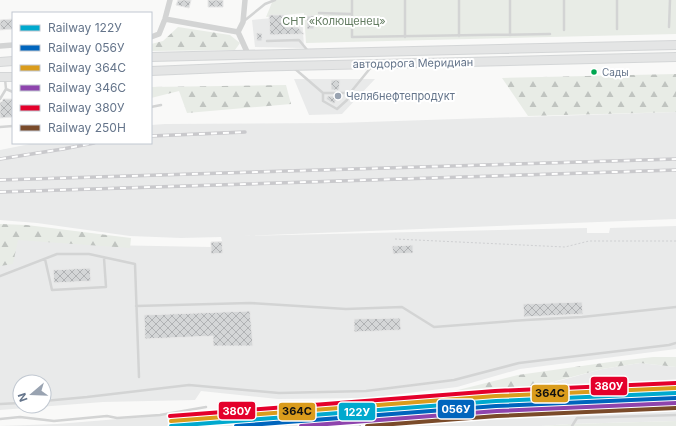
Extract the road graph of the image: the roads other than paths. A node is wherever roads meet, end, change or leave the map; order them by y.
1 (170, 0) edge
2 (245, 0) edge
3 (275, 0) edge
4 (352, 0) edge
5 (405, 0) edge
6 (459, 0) edge
7 (510, 0) edge
8 (564, 0) edge
9 (617, 0) edge
10 (670, 0) edge
11 (319, 13) dead end
12 (352, 14) junction
13 (165, 19) junction
14 (243, 22) junction
15 (669, 27) dead end
16 (564, 30) dead end
17 (617, 30) dead end
18 (238, 32) junction
19 (550, 34) dead end
20 (510, 35) junction
21 (405, 36) junction
22 (459, 36) junction
23 (152, 37) edge
24 (267, 41) dead end
25 (12, 45) edge
26 (676, 45) edge
27 (0, 46) edge
28 (310, 53) junction
29 (248, 54) junction
30 (152, 57) edge
31 (676, 57) edge
32 (12, 61) edge
33 (0, 62) edge
34 (374, 64) junction
35 (293, 66) junction
36 (248, 67) junction
37 (152, 71) edge
38 (6, 77) edge
39 (6, 89) junction
40 (12, 92) edge
41 (350, 92) junction
42 (323, 93) junction
43 (0, 99) edge
44 (162, 105) dead end
45 (152, 107) edge
46 (12, 126) edge
47 (0, 127) edge
48 (104, 258) junction
49 (45, 259) junction
50 (0, 276) edge
51 (136, 306) junction
52 (676, 307) edge
53 (676, 343) edge
54 (138, 377) dead end
55 (52, 400) edge
56 (12, 403) edge
57 (0, 404) edge
58 (206, 407) dead end
59 (676, 415) edge
60 (0, 419) edge
61 (572, 426) edge

1 - 13 street
2 - 14 street
3 - 14 lane
4 - 12 lane
5 - 21 lane
6 - 22 lane
7 - 20 lane
8 - 16 lane
9 - 17 lane
10 - 15 lane
11 - 12 lane
12 - 21 lane
13 - 18 street
13 - 23 street
14 - 18 street
18 - 29 street
19 - 20 lane
20 - 22 lane
21 - 22 lane
24 - 28 lane
25 - 27 street
26 - 28 main road, автодорога Меридиан
28 - 29 main road, автодорога Меридиан
29 - 30 main road, автодорога Меридиан
29 - 36 main road
31 - 34 main road, автодорога Меридиан
32 - 33 main road
34 - 35 main road, автодорога Меридиан
34 - 41 lane
35 - 36 main road, автодорога Меридиан
35 - 42 lane
36 - 37 main road, автодорога Меридиан
38 - 39 lane
39 - 40 lane
39 - 43 lane
41 - 42 lane
41 - 42 lane
44 - 45 lane
46 - 47 lane
48 - 49 lane
48 - 49 lane
48 - 51 lane
49 - 50 lane
51 - 52 lane
51 - 54 lane
53 - 55 lane
56 - 57 lane
58 - 60 lane
59 - 61 lane

